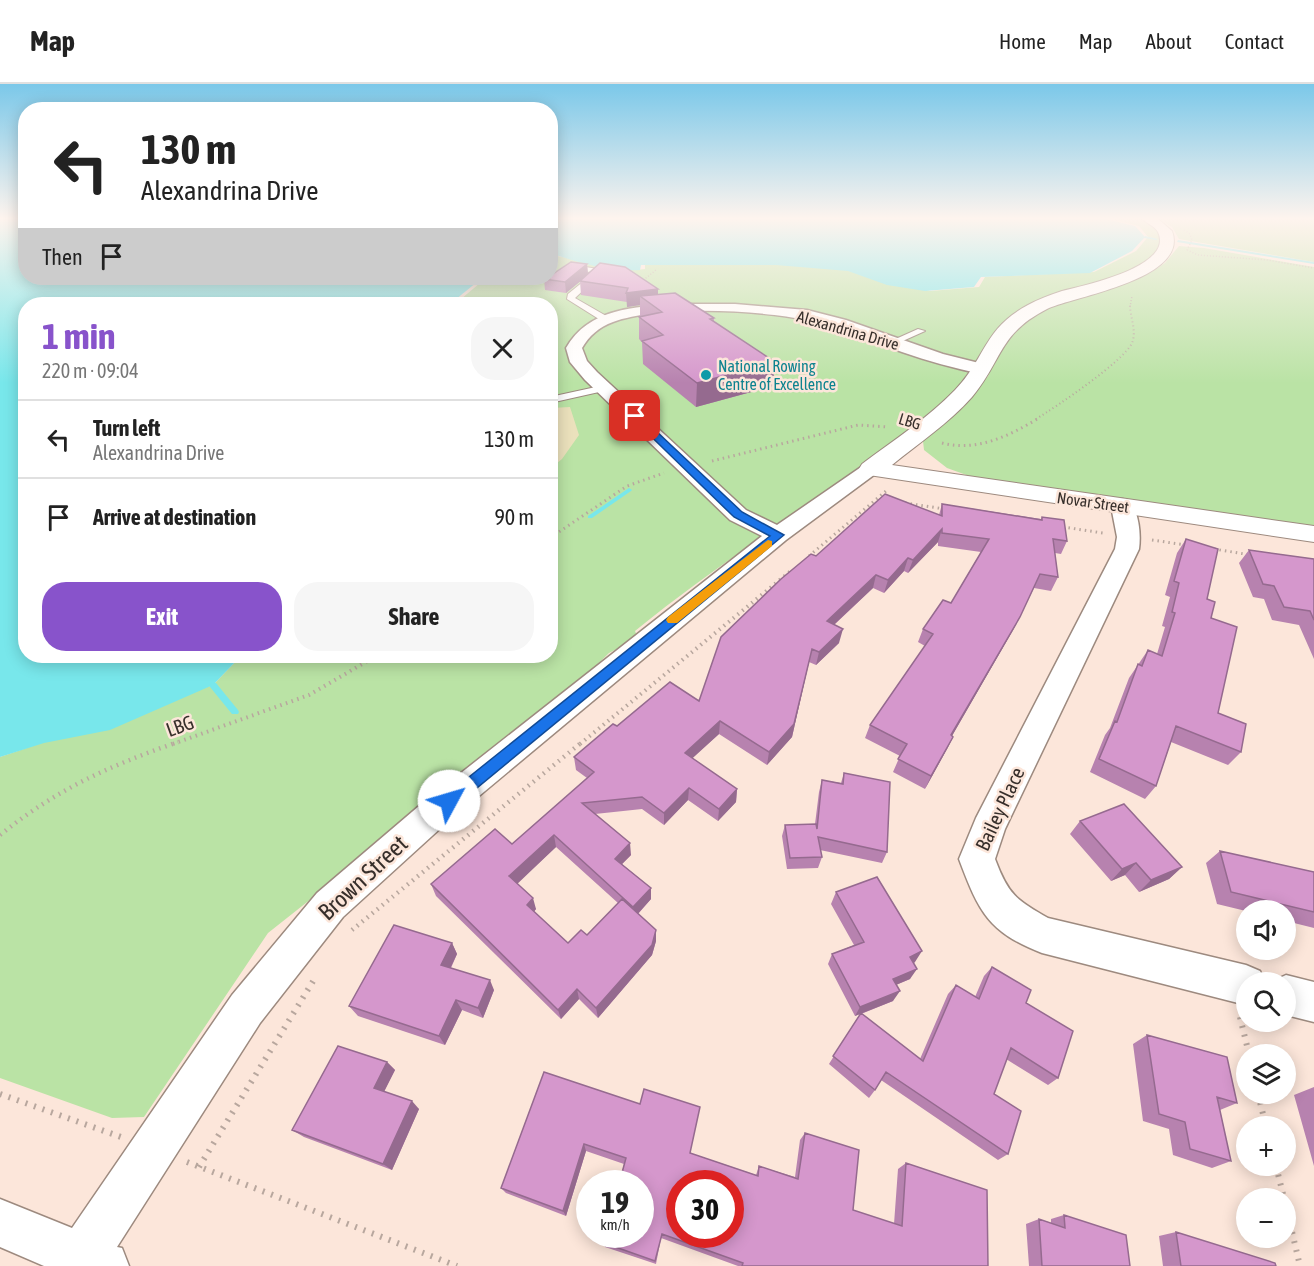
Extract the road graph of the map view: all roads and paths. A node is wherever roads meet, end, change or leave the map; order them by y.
1 (562, 273) edge
2 (597, 273) edge
3 (652, 273) edge
4 (1135, 273) edge
5 (559, 275) edge
6 (638, 284) edge
7 (1135, 292) dead end
8 (605, 319) junction
9 (921, 331) dead end
10 (893, 342) junction
11 (981, 369) junction
12 (605, 388) junction
13 (558, 397) edge
14 (912, 436) junction
15 (687, 467) junction
16 (943, 479) junction
17 (884, 480) junction
18 (890, 501) edge
19 (901, 502) edge
20 (947, 509) edge
21 (1125, 521) junction
22 (1060, 526) edge
23 (558, 533) edge
24 (1314, 534) edge
25 (778, 535) junction
26 (1187, 545) edge
27 (1210, 549) edge
28 (1256, 556) edge
29 (805, 559) edge
30 (796, 567) edge
31 (364, 663) edge
32 (0, 835) edge
33 (345, 936) dead end
34 (317, 974) dead end
35 (1236, 983) edge
36 (1296, 998) edge
37 (1314, 1002) edge
38 (0, 1094) edge
39 (153, 1149) junction
40 (199, 1167) junction
41 (0, 1223) edge
42 (1296, 1248) edge
43 (93, 1261) edge
44 (458, 1266) edge
45 (1300, 1266) edge

1 - 5 lane
2 - 8 lane
3 - 6 path
4 - 11 main road
7 - 14 path, LBG
8 - 10 street, Alexandrina Drive
8 - 12 street, Alexandrina Drive
9 - 10 lane
10 - 11 street, Alexandrina Drive
11 - 14 main road
12 - 13 lane
12 - 15 street, Alexandrina Drive
14 - 15 path, LBG
14 - 16 main road
14 - 17 main road
15 - 23 path, LBG
15 - 25 street, Alexandrina Drive
16 - 17 main road, Novar Street
16 - 21 main road, Novar Street
17 - 18 path
17 - 25 street, Brown Street
17 - 29 path
19 - 20 path
21 - 22 path
21 - 24 main road, Novar Street
21 - 26 path
21 - 35 street, Bailey Place
25 - 39 street, Brown Street
27 - 28 path
30 - 33 path
31 - 32 path, LBG
34 - 40 path
36 - 37 street
38 - 39 path
39 - 40 path
39 - 43 street, Brown Street
40 - 44 path
41 - 43 street
42 - 45 path

